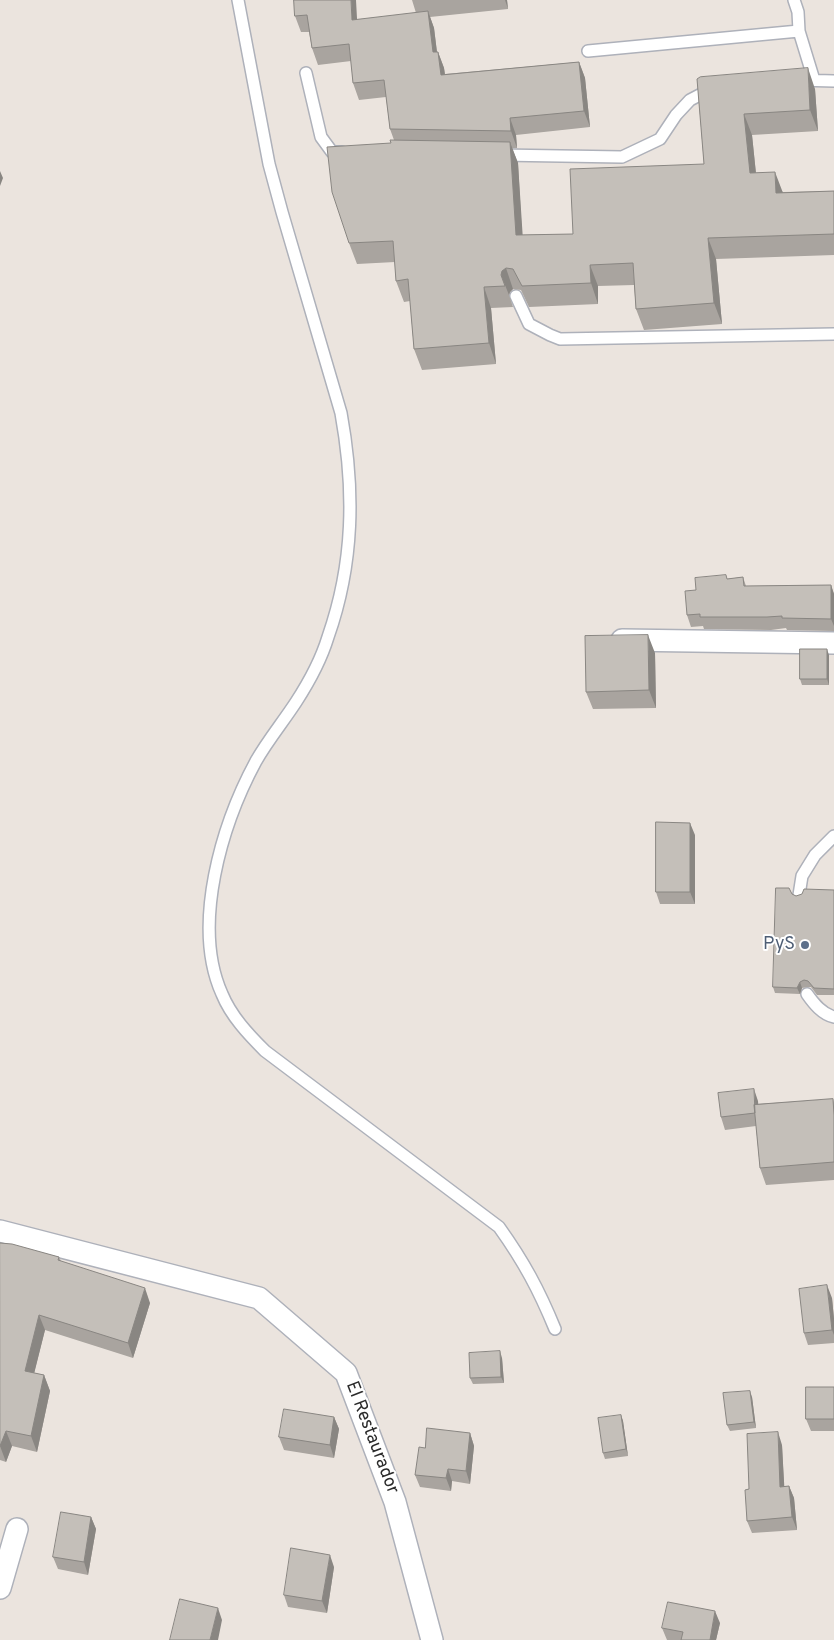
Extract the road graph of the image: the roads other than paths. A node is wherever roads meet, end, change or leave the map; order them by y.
1 (238, 0) edge
2 (794, 0) edge
3 (799, 31) junction
4 (588, 51) dead end
5 (306, 73) dead end
6 (788, 80) edge
7 (814, 80) junction
8 (834, 81) edge
9 (726, 86) edge
10 (352, 152) edge
11 (492, 154) edge
12 (516, 296) edge
13 (834, 334) edge
14 (607, 640) edge
15 (834, 643) edge
16 (834, 836) edge
17 (799, 895) edge
18 (807, 994) dead end
19 (834, 1017) edge
20 (0, 1232) edge
21 (555, 1329) dead end
22 (17, 1528) dead end
23 (0, 1588) edge
24 (432, 1640) edge

1 - 21 lane
2 - 3 lane
3 - 4 lane
3 - 7 lane
5 - 10 lane
6 - 7 lane
7 - 8 lane
9 - 11 lane
12 - 13 lane
14 - 15 street
16 - 17 lane
18 - 19 lane
20 - 24 street, El Restaurador
22 - 23 street

